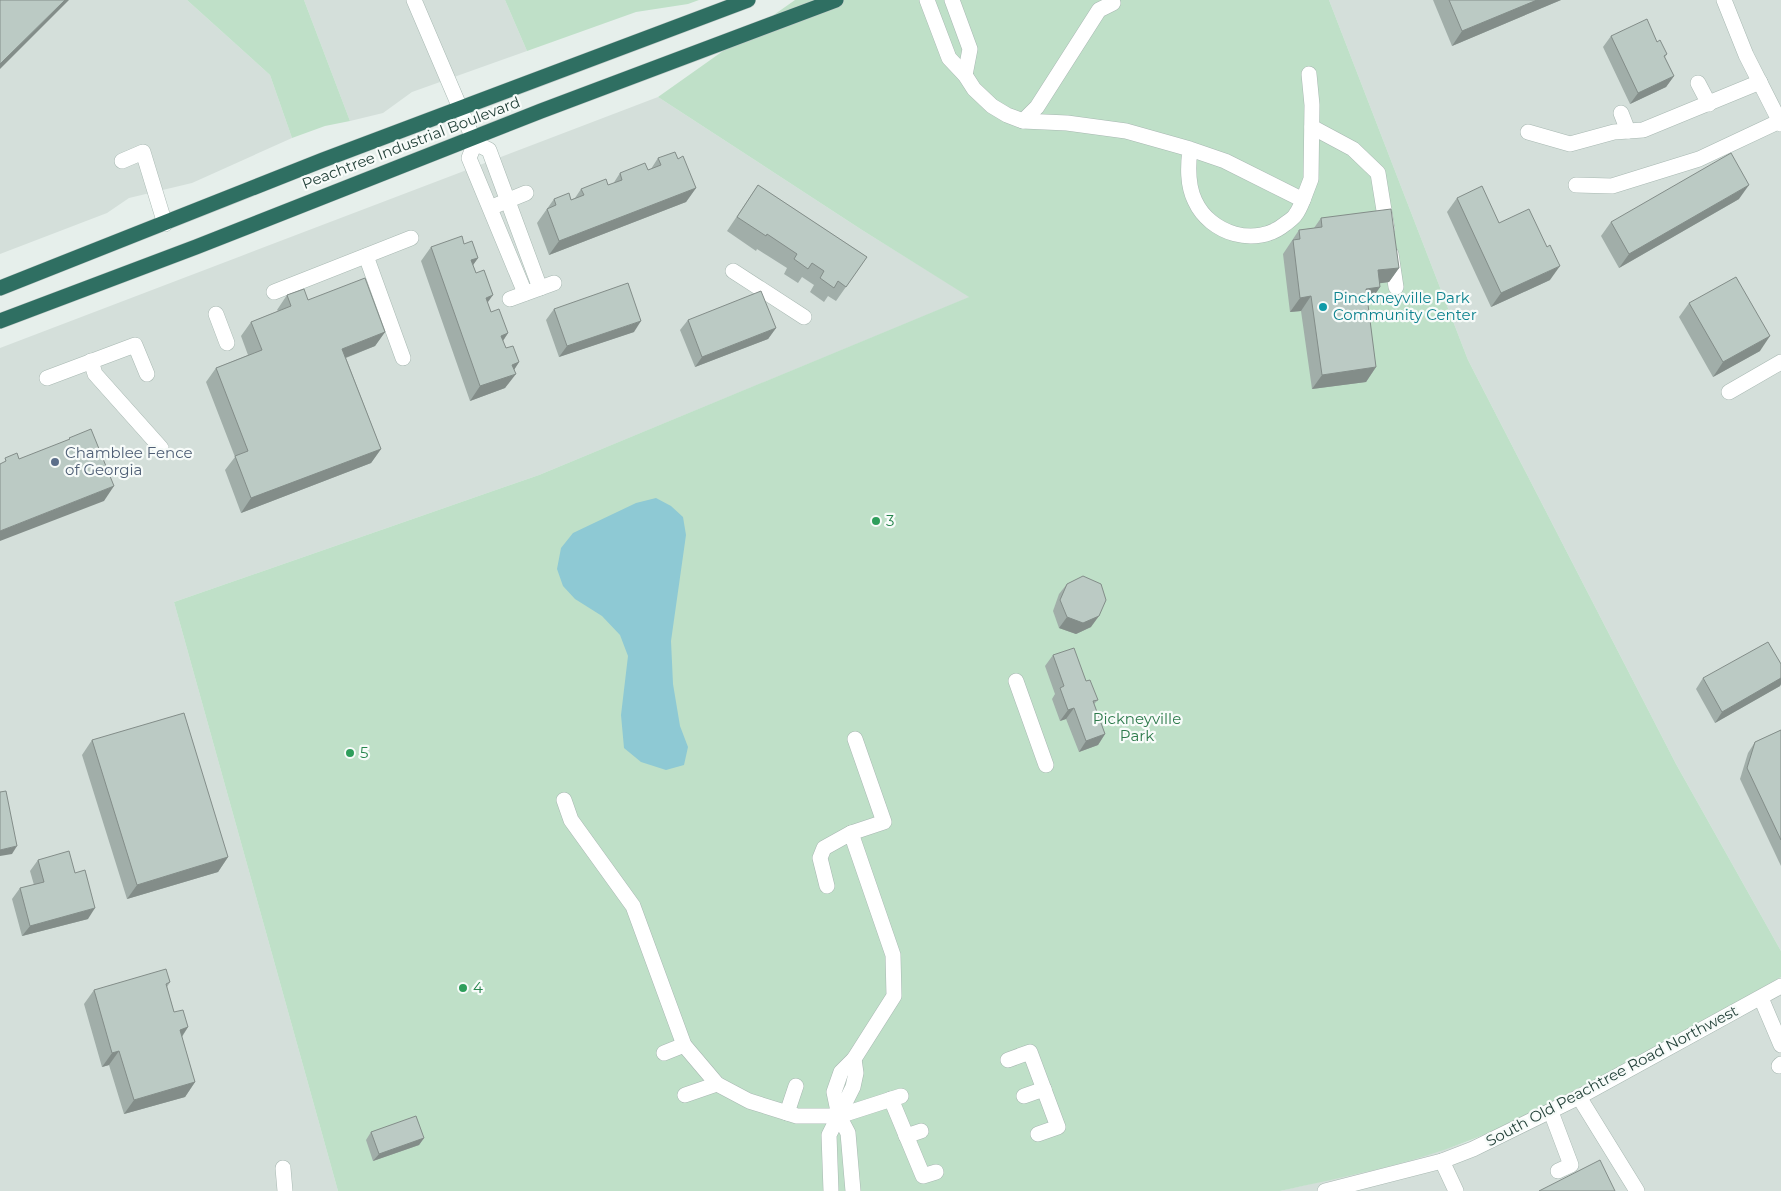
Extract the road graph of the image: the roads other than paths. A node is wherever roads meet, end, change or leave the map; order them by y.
1 (414, 0) edge
2 (748, 0) edge
3 (836, 0) edge
4 (927, 0) edge
5 (952, 0) edge
6 (1725, 0) edge
7 (1113, 3) dead end
8 (1309, 74) dead end
9 (965, 75) junction
10 (1760, 82) junction
11 (1698, 83) dead end
12 (1709, 104) junction
13 (1776, 105) edge
14 (459, 108) junction
15 (1621, 113) dead end
16 (1023, 121) junction
17 (1780, 123) edge
18 (1312, 127) junction
19 (1628, 131) junction
20 (1528, 132) dead end
21 (474, 141) junction
22 (1190, 149) junction
23 (122, 160) dead end
24 (1576, 185) dead end
25 (526, 193) dead end
26 (1303, 200) junction
27 (506, 201) junction
28 (486, 209) junction
29 (165, 224) junction
30 (412, 238) dead end
31 (366, 256) junction
32 (733, 272) dead end
33 (1396, 287) dead end
34 (0, 288) edge
35 (274, 292) dead end
36 (525, 294) junction
37 (510, 299) dead end
38 (216, 314) dead end
39 (804, 316) dead end
40 (0, 321) edge
41 (227, 343) dead end
42 (403, 358) dead end
43 (91, 361) junction
44 (1781, 362) edge
45 (147, 374) dead end
46 (47, 378) dead end
47 (1729, 392) dead end
48 (160, 448) dead end
49 (1016, 681) dead end
50 (855, 738) dead end
51 (1046, 765) dead end
52 (564, 800) dead end
53 (851, 834) junction
54 (827, 886) dead end
55 (1781, 986) edge
56 (1760, 998) junction
57 (684, 1045) junction
58 (1781, 1045) edge
59 (664, 1053) dead end
60 (1008, 1060) dead end
61 (717, 1084) junction
62 (796, 1086) dead end
63 (1044, 1089) junction
64 (684, 1095) dead end
65 (1024, 1096) dead end
66 (1579, 1097) junction
67 (1551, 1112) junction
68 (786, 1113) junction
69 (839, 1116) junction
70 (921, 1131) dead end
71 (1038, 1134) dead end
72 (906, 1136) junction
73 (1442, 1161) junction
74 (283, 1168) dead end
75 (1558, 1171) dead end
76 (936, 1172) dead end
77 (285, 1191) edge
78 (830, 1191) edge
79 (853, 1191) edge
80 (1325, 1191) edge
81 (1456, 1191) edge
82 (1637, 1191) edge

1 - 14 street
2 - 14 highway, Peachtree Industrial Boulevard
3 - 21 highway, Peachtree Industrial Boulevard
4 - 9 street
5 - 9 street
6 - 10 street
7 - 16 street
8 - 18 street
9 - 16 street
10 - 12 street
10 - 13 street
11 - 12 street
12 - 19 street
13 - 17 street
14 - 21 street
14 - 29 highway, Peachtree Industrial Boulevard
15 - 19 street
16 - 22 street
17 - 24 street
18 - 26 street
18 - 33 street
19 - 20 street
21 - 27 street
21 - 28 street
21 - 40 highway, Peachtree Industrial Boulevard
22 - 26 street
22 - 26 street
23 - 29 street
25 - 27 street
27 - 28 street
27 - 36 street
28 - 36 street
29 - 34 highway, Peachtree Industrial Boulevard
30 - 31 street
31 - 35 street
31 - 42 street
32 - 39 street
36 - 37 street
38 - 41 street
43 - 45 street
43 - 46 street
43 - 48 street
44 - 47 street
49 - 51 street
50 - 53 street
52 - 57 street
53 - 54 street
53 - 69 street
55 - 56 street, South Old Peachtree Road Northwest
56 - 58 street
56 - 66 street, South Old Peachtree Road Northwest
57 - 59 street
57 - 61 street
60 - 63 street
61 - 64 street
61 - 68 street
62 - 68 street
63 - 65 street
63 - 71 street
66 - 67 street, South Old Peachtree Road Northwest
66 - 82 street
67 - 73 street, South Old Peachtree Road Northwest
67 - 75 street
68 - 69 street
69 - 72 street
69 - 78 street
69 - 79 street
70 - 72 street
72 - 76 street
73 - 80 street, South Old Peachtree Road Northwest
73 - 81 street
74 - 77 street

